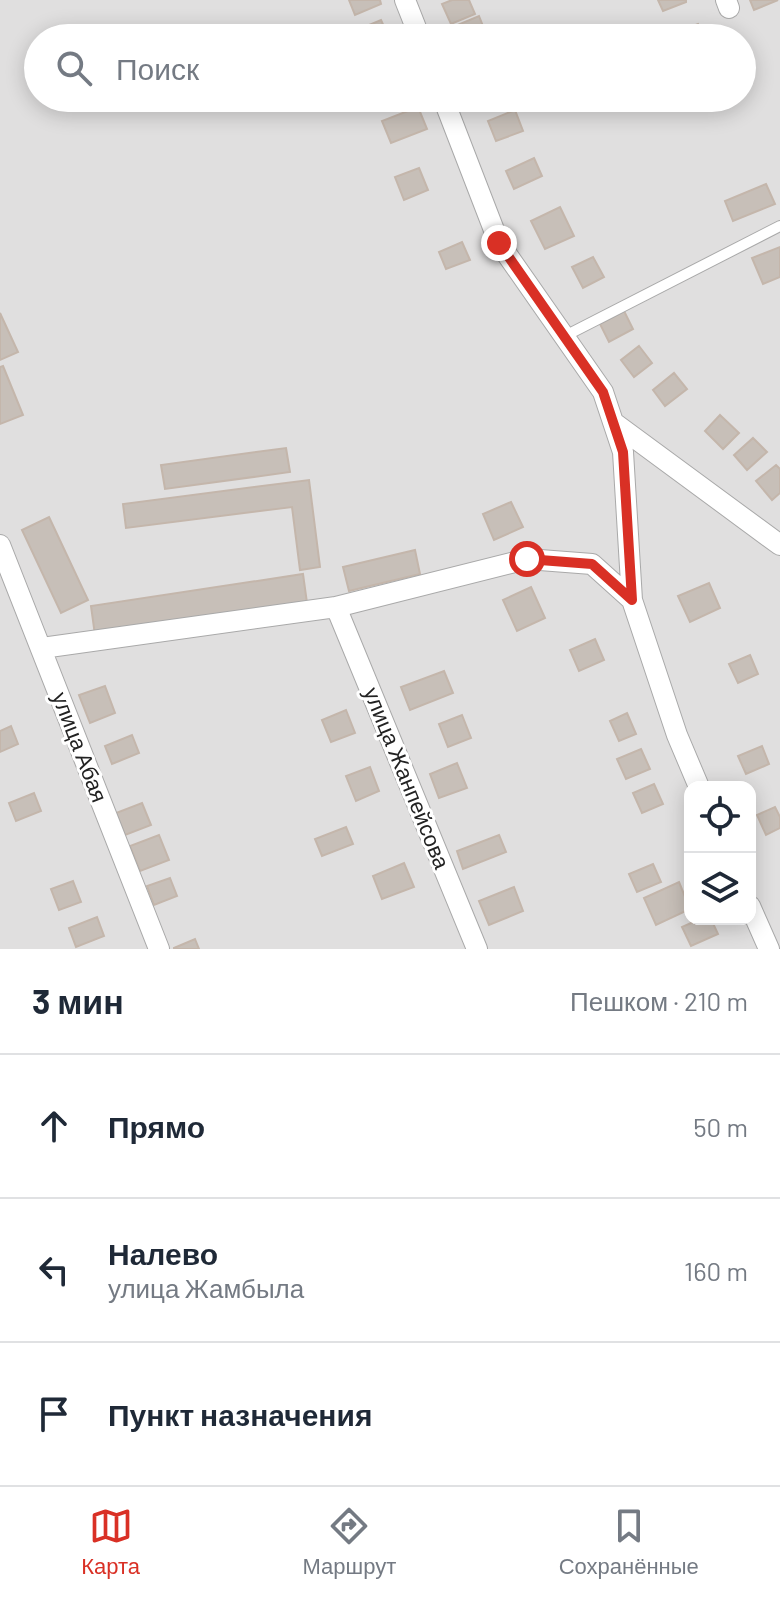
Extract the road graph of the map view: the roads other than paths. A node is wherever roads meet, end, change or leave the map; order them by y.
1 (405, 0) edge
2 (414, 24) edge
3 (448, 112) edge
4 (780, 226) edge
5 (565, 336) junction
6 (613, 422) junction
7 (0, 545) edge
8 (780, 545) edge
9 (632, 600) junction
10 (336, 607) junction
11 (42, 648) junction
12 (696, 781) edge
13 (756, 920) edge
14 (159, 949) edge
15 (477, 949) edge
16 (769, 949) edge

1 - 2 street
3 - 5 street
4 - 5 lane
5 - 6 street
6 - 8 street
6 - 9 street
7 - 11 street, улица Абая
9 - 10 street
9 - 12 street
10 - 11 street
10 - 15 street, улица Жанпейсова
11 - 14 street, улица Абая
13 - 16 street

